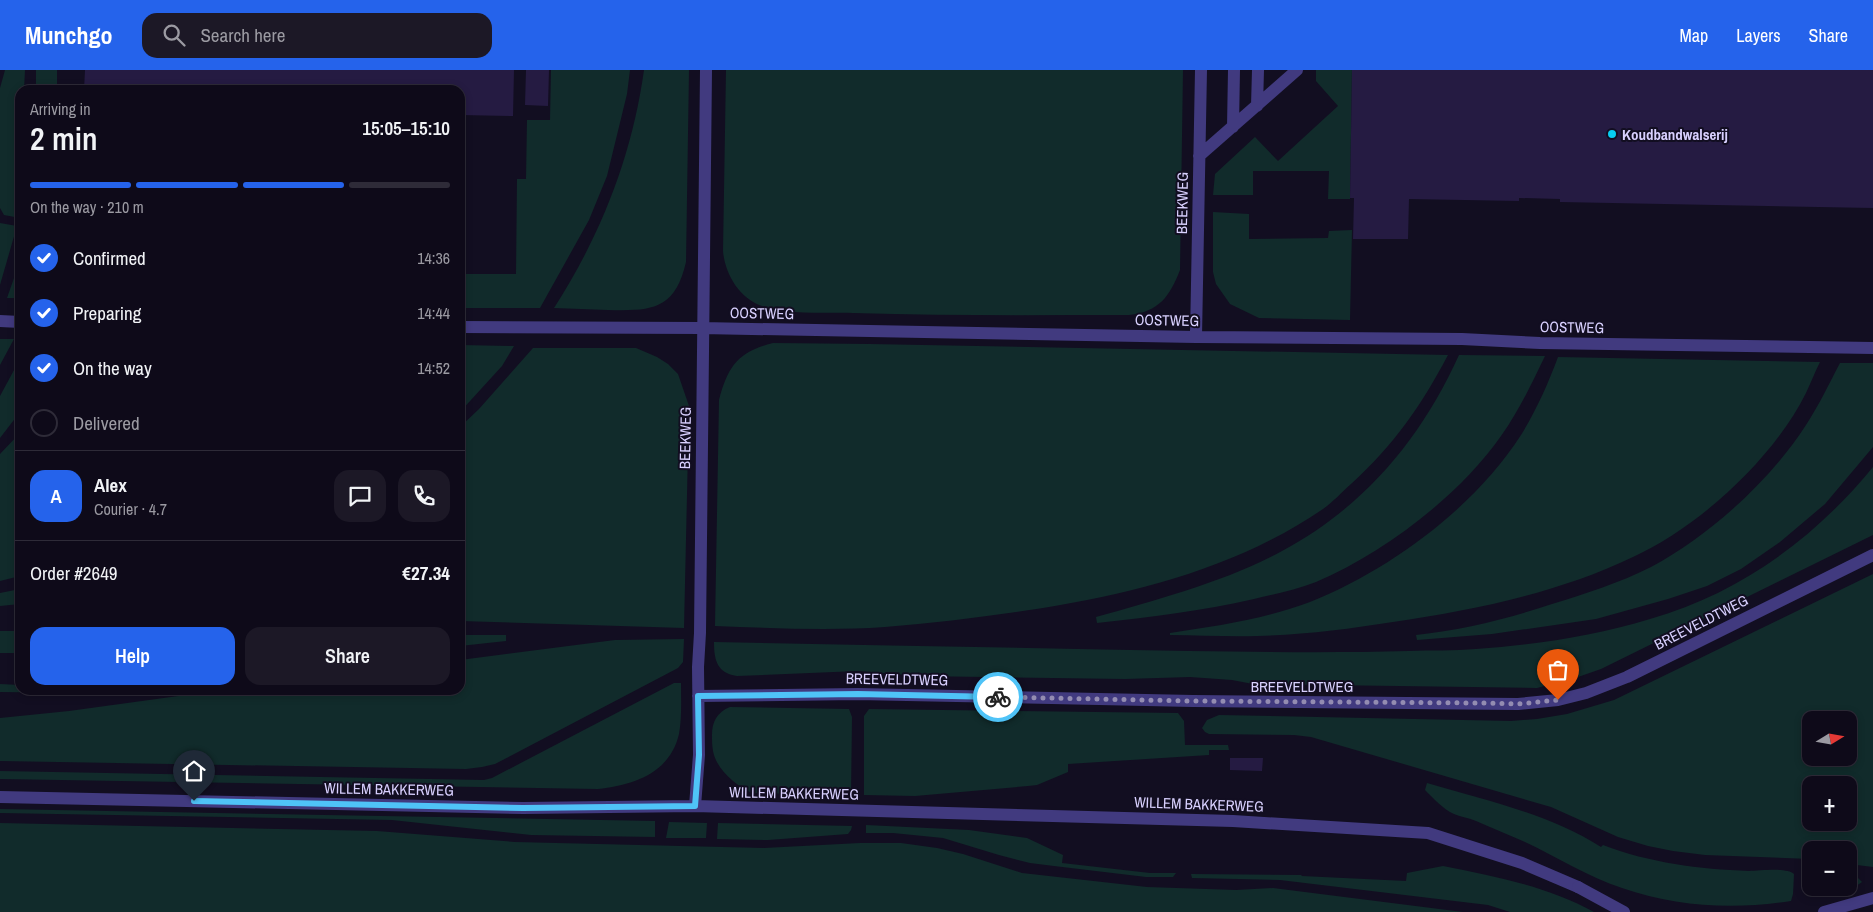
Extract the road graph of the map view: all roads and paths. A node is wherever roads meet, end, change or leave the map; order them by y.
1 (706, 70) edge
2 (1201, 70) edge
3 (1234, 70) edge
4 (1258, 70) edge
5 (1297, 70) edge
6 (1284, 76) edge
7 (1256, 106) junction
8 (1233, 126) junction
9 (1200, 156) junction
10 (0, 320) edge
11 (15, 322) edge
12 (465, 327) edge
13 (702, 328) junction
14 (1196, 337) junction
15 (1873, 348) edge
16 (1873, 555) edge
17 (698, 696) junction
18 (0, 797) edge
19 (695, 806) junction
20 (1873, 898) edge
21 (1624, 912) edge
22 (1824, 912) edge

1 - 13 street, BEEKWEG
2 - 9 street, BEEKWEG
3 - 8 street
4 - 7 street
5 - 6 street
6 - 7 street
7 - 8 street
8 - 9 street
9 - 14 street, BEEKWEG
10 - 11 street
12 - 13 street, OOSTWEG
13 - 14 street, OOSTWEG
13 - 17 street, BEEKWEG
14 - 15 street, OOSTWEG
16 - 17 street, BREEVELDTWEG
17 - 19 street, BEEKWEG
18 - 19 street, WILLEM BAKKERWEG
19 - 21 street, WILLEM BAKKERWEG
20 - 22 street

